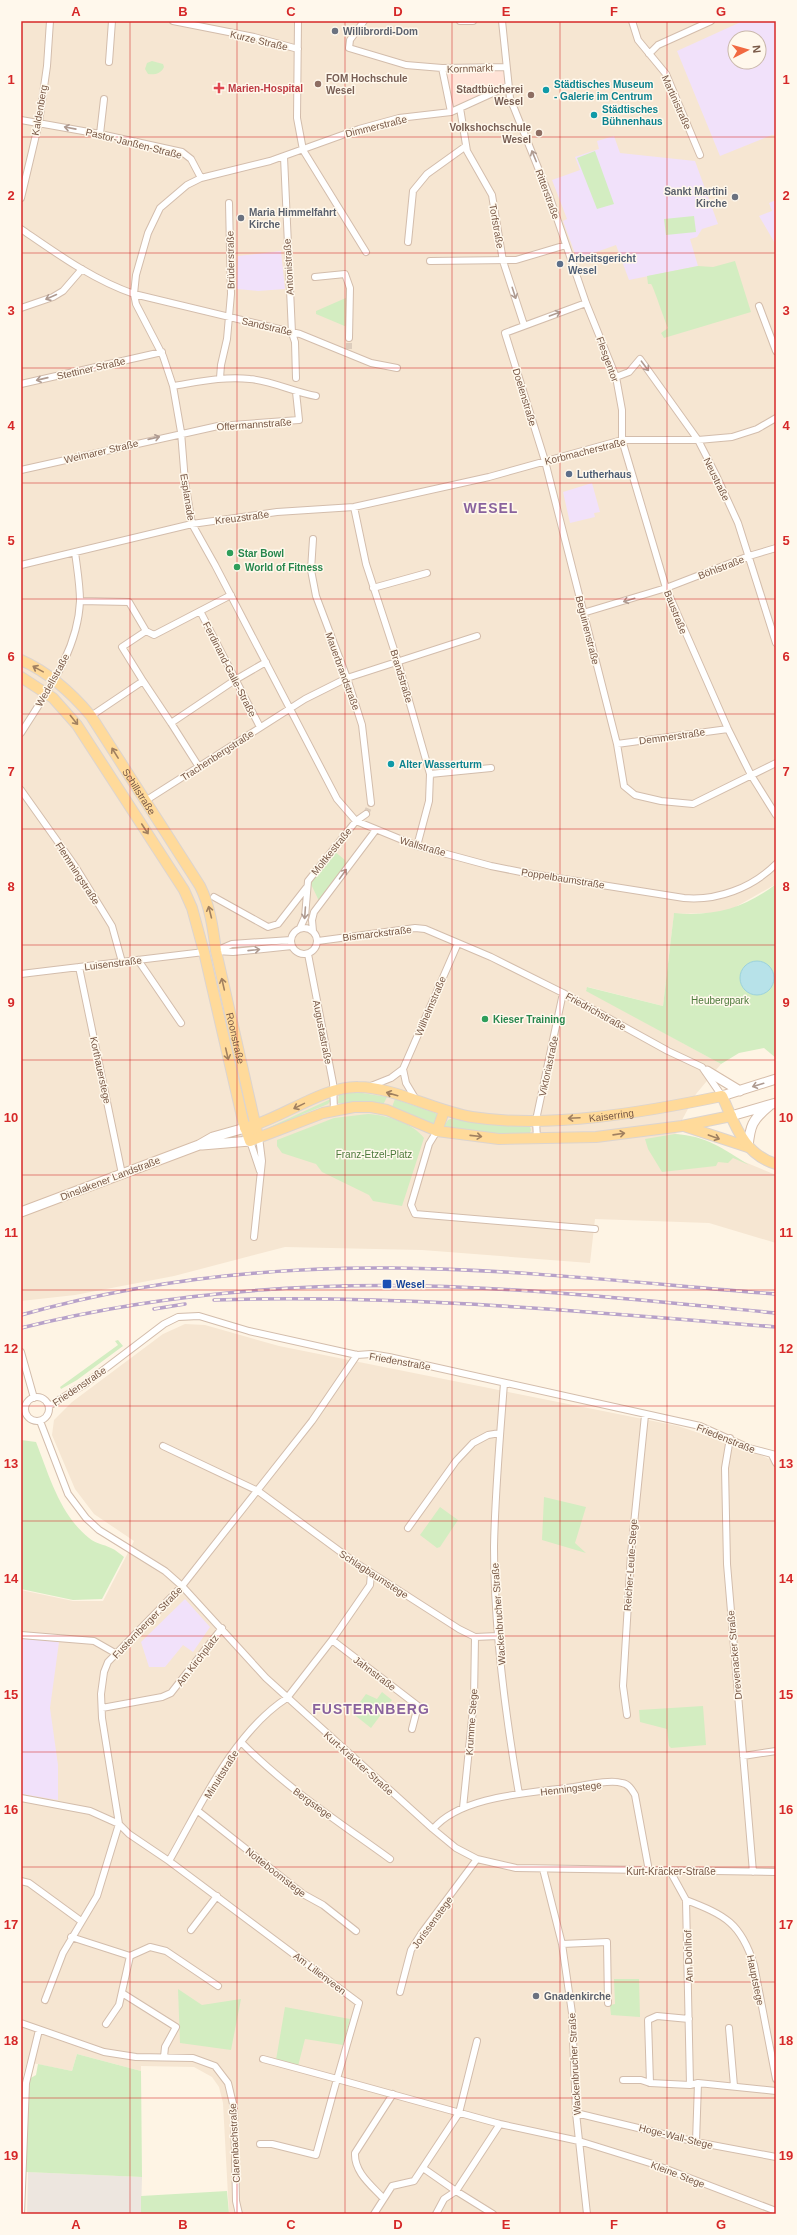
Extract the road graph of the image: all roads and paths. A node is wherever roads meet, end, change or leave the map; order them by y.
1 (50, 21) edge
2 (112, 21) edge
3 (173, 21) edge
4 (298, 21) edge
5 (364, 21) edge
6 (460, 21) edge
7 (474, 21) edge
8 (502, 21) edge
9 (632, 21) edge
10 (711, 21) edge
11 (298, 49) junction
12 (649, 54) junction
13 (109, 62) dead end
14 (506, 67) junction
15 (442, 68) junction
16 (508, 86) junction
17 (104, 99) dead end
18 (460, 108) junction
19 (451, 112) junction
20 (21, 120) edge
21 (39, 122) junction
22 (100, 134) junction
23 (466, 146) junction
24 (303, 150) junction
25 (700, 155) dead end
26 (284, 157) junction
27 (201, 178) junction
28 (21, 198) edge
29 (229, 203) dead end
30 (21, 229) edge
31 (408, 242) dead end
32 (566, 245) junction
33 (366, 252) dead end
34 (430, 261) dead end
35 (503, 261) junction
36 (82, 269) junction
37 (315, 277) dead end
38 (134, 294) junction
39 (586, 304) junction
40 (759, 306) dead end
41 (21, 308) edge
42 (229, 317) junction
43 (524, 325) junction
44 (292, 333) junction
45 (349, 338) tunnel mouth
46 (776, 351) edge
47 (162, 352) junction
48 (396, 368) dead end
49 (616, 377) junction
50 (220, 378) junction
51 (296, 378) dead end
52 (21, 384) edge
53 (173, 386) junction
54 (296, 392) junction
55 (316, 396) dead end
56 (776, 418) edge
57 (181, 432) junction
58 (622, 440) junction
59 (698, 440) junction
60 (545, 461) junction
61 (21, 470) edge
62 (465, 483) joint
63 (354, 507) junction
64 (192, 524) junction
65 (313, 539) dead end
66 (776, 548) edge
67 (75, 552) junction
68 (749, 556) junction
69 (21, 565) edge
70 (427, 573) dead end
71 (373, 588) junction
72 (666, 588) junction
73 (231, 595) junction
74 (80, 601) junction
75 (200, 611) junction
76 (583, 613) junction
77 (146, 631) junction
78 (477, 636) dead end
79 (776, 643) edge
80 (21, 660) edge
81 (266, 662) junction
82 (398, 662) junction
83 (21, 677) edge
84 (347, 678) junction
85 (55, 679) junction
86 (235, 680) junction
87 (144, 681) junction
88 (46, 693) junction
89 (289, 707) junction
90 (91, 716) junction
91 (170, 723) junction
92 (260, 727) junction
93 (728, 729) junction
94 (21, 733) edge
95 (617, 744) junction
96 (776, 763) edge
97 (199, 767) junction
98 (491, 768) dead end
99 (430, 774) junction
100 (751, 775) junction
101 (21, 790) edge
102 (145, 801) junction
103 (371, 803) tunnel mouth
104 (366, 814) tunnel mouth
105 (776, 815) edge
106 (356, 821) junction
107 (375, 831) junction
108 (417, 846) junction
109 (776, 864) edge
110 (491, 866) joint
111 (307, 886) junction
112 (214, 898) dead end
113 (300, 928) junction
114 (313, 931) junction
115 (318, 941) junction
116 (458, 942) junction
117 (291, 943) junction
118 (216, 951) junction
119 (204, 952) junction
120 (308, 954) junction
121 (138, 960) junction
122 (122, 962) junction
123 (79, 967) junction
124 (21, 974) edge
125 (563, 993) junction
126 (181, 1023) dead end
127 (403, 1069) junction
128 (707, 1071) junction
129 (776, 1079) edge
130 (365, 1087) junction
131 (334, 1090) junction
132 (740, 1091) junction
133 (722, 1096) junction
134 (418, 1102) junction
135 (772, 1104) edge
136 (334, 1110) junction
137 (444, 1111) junction
138 (731, 1116) junction
139 (536, 1120) junction
140 (682, 1126) junction
141 (250, 1127) junction
142 (437, 1131) junction
143 (254, 1139) junction
144 (537, 1139) junction
145 (198, 1145) junction
146 (748, 1147) junction
147 (776, 1164) edge
148 (260, 1173) junction
149 (122, 1174) junction
150 (21, 1212) edge
151 (594, 1229) dead end
152 (254, 1237) dead end
153 (21, 1352) edge
154 (357, 1355) junction
155 (504, 1383) junction
156 (34, 1398) junction
157 (49, 1406) junction
158 (23, 1412) edge
159 (645, 1415) junction
160 (40, 1421) junction
161 (500, 1433) junction
162 (730, 1438) junction
163 (163, 1446) dead end
164 (774, 1455) edge
165 (776, 1463) edge
166 (258, 1491) junction
167 (408, 1528) dead end
168 (371, 1573) junction
169 (182, 1586) junction
170 (222, 1628) junction
171 (21, 1635) edge
172 (476, 1636) junction
173 (498, 1636) junction
174 (332, 1640) junction
175 (115, 1654) junction
176 (287, 1698) junction
177 (102, 1708) junction
178 (627, 1715) dead end
179 (412, 1729) dead end
180 (241, 1742) junction
181 (776, 1751) edge
182 (743, 1756) junction
183 (519, 1794) junction
184 (21, 1798) edge
185 (463, 1808) junction
186 (198, 1811) junction
187 (119, 1824) junction
188 (432, 1829) junction
189 (390, 1859) dead end
190 (477, 1859) junction
191 (170, 1862) junction
192 (544, 1869) junction
193 (649, 1871) junction
194 (670, 1871) junction
195 (753, 1872) junction
196 (776, 1872) edge
197 (21, 1881) edge
198 (217, 1896) junction
199 (686, 1900) junction
200 (81, 1921) junction
201 (191, 1930) dead end
202 (356, 1931) dead end
203 (71, 1937) junction
204 (562, 1944) junction
205 (130, 1956) junction
206 (218, 1986) dead end
207 (400, 1992) dead end
208 (122, 1993) junction
209 (45, 2000) dead end
210 (608, 2003) dead end
211 (689, 2019) junction
212 (21, 2023) edge
213 (106, 2024) dead end
214 (729, 2028) dead end
215 (39, 2030) junction
216 (477, 2041) dead end
217 (164, 2057) junction
218 (263, 2058) dead end
219 (337, 2079) junction
220 (776, 2079) edge
221 (623, 2080) dead end
222 (650, 2083) junction
223 (698, 2083) junction
224 (690, 2085) junction
225 (734, 2086) junction
226 (776, 2091) edge
227 (393, 2094) junction
228 (459, 2112) junction
229 (576, 2113) junction
230 (500, 2124) junction
231 (579, 2141) junction
232 (696, 2142) junction
233 (260, 2144) dead end
234 (776, 2158) edge
235 (423, 2168) junction
236 (456, 2191) junction
237 (383, 2198) junction
238 (776, 2212) edge
239 (21, 2214) edge
240 (239, 2214) edge
241 (374, 2214) edge
242 (436, 2214) edge
243 (493, 2214) edge
244 (587, 2214) edge

1 - 21 street, Kaldenberg
2 - 13 street
3 - 11 street, Kurze Straße
4 - 11 street
5 - 15 street
6 - 7 street
8 - 14 street, Ritterstraße
9 - 12 street, Martinistraße
10 - 12 street
11 - 24 street
12 - 25 street, Martinistraße
14 - 15 street, Kornmarkt
14 - 16 street, Ritterstraße
15 - 19 street, Kornmarkt
16 - 18 street
32 -> 16 street, Ritterstraße
17 - 22 street
18 - 19 street
18 - 23 street, Torfstraße
19 - 24 street, Dimmerstraße
20 - 21 street, Pastor-Janßen-Straße
22 -> 21 street, Pastor-Janßen-Straße
21 - 28 street, Kaldenberg
22 - 27 street, Pastor-Janßen-Straße
23 - 31 street
23 - 35 street, Torfstraße
24 - 26 street
24 - 33 street
26 - 27 street
26 - 44 street, Antonistraße
27 - 38 street
29 - 42 street, Brüderstraße
30 - 36 street
32 - 35 street
32 - 39 street, Ritterstraße
34 - 35 street
35 -> 43 street, Torfstraße
36 - 38 street
36 -> 41 street
37 - 45 street
38 - 42 street, Sandstraße
38 - 47 street, Esplanade
43 -> 39 street
39 - 49 street, Flesgentor
40 - 46 street
42 - 44 street, Sandstraße
42 - 50 street, Brüderstraße
43 - 60 street, Doelenstraße
44 - 48 street, Sandstraße
44 - 51 street, Antonistraße
47 -> 52 street, Stettiner Straße
47 - 53 street, Esplanade
49 - 58 street, Flesgentor
49 -> 59 street, Neustraße
50 - 53 street
50 - 54 street
53 - 57 street, Esplanade
54 - 55 street
54 - 57 street, Offermannstraße
56 - 59 street, Korbmacherstraße
61 -> 57 street, Weimarer Straße
57 - 64 street, Esplanade
58 - 59 street, Korbmacherstraße
58 - 60 street, Korbmacherstraße
58 - 72 street, Baustraße
59 - 68 street, Neustraße
60 - 62 street, Korbmacherstraße
60 - 76 street, Beguinenstraße
62 - 63 street, Kreuzstraße
63 - 64 street, Kreuzstraße
63 - 71 street, Brandstraße
64 - 67 street, Kreuzstraße
64 - 73 street, Esplanade
65 - 84 street, Mauerbrandstraße
66 - 68 street, Böhlstraße
67 - 69 street, Kreuzstraße
67 - 74 street, Wedellstraße
68 - 72 street, Böhlstraße
68 - 79 street, Neustraße
70 - 71 street
71 - 82 street, Brandstraße
72 -> 76 street, Böhlstraße
72 - 93 street, Baustraße
73 - 75 street, Ferdinand-Galle-Straße
73 - 81 street, Esplanade
74 - 77 street
74 - 85 street, Wedellstraße
75 - 77 street, Ferdinand-Galle-Straße
75 - 86 street, Ferdinand-Galle-Straße
76 - 95 street, Beguinenstraße
77 - 87 street
78 - 82 street, Trachenbergstraße
85 -> 80 main road, Schillstraße
81 - 86 street
81 - 89 street, Esplanade
82 - 84 street, Trachenbergstraße
82 - 99 street, Brandstraße
83 - 88 main road, Schillstraße
84 - 89 street, Trachenbergstraße
84 - 103 street, Mauerbrandstraße
85 - 88 street, Wedellstraße
85 - 90 main road, Schillstraße
86 - 91 street
86 - 92 street, Ferdinand-Galle-Straße
87 - 90 street
87 - 91 street
88 - 94 street, Wedellstraße
88 -> 119 main road, Schillstraße
89 - 92 street, Trachenbergstraße
89 - 106 street, Esplanade
102 -> 90 main road, Schillstraße
91 - 97 street
92 - 97 street, Trachenbergstraße
93 - 95 street, Demmerstraße
93 - 100 street, Baustraße
95 - 100 street, Beguinenstraße
96 - 100 street
97 - 102 street, Trachenbergstraße
98 - 99 street
99 - 108 street, Brandstraße
100 - 105 street, Baustraße
101 - 122 street, Flemmingstraße
118 -> 102 main road, Schillstraße
104 - 106 street
106 - 107 street, Wallstraße
106 - 111 street, Moltkestraße
107 - 108 street, Wallstraße
114 -> 107 street
108 - 110 street, Wallstraße
109 - 110 street, Poppelbaumstraße
111 - 112 street
111 -> 113 street, Moltkestraße
113 - 114 street
113 - 117 street
114 - 115 street
115 - 116 street, Bismarckstraße
115 - 120 street
116 - 125 street, Friedrichstraße
116 - 127 street, Wilhelmstraße
117 - 118 street
117 - 120 street
118 - 119 main road
141 -> 118 main road, Roonstraße
119 - 121 street, Luisenstraße
119 -> 141 main road, Schillstraße
120 - 131 street, Augustastraße
121 - 122 street, Luisenstraße
121 - 126 street
122 - 123 street, Luisenstraße
123 - 124 street, Luisenstraße
123 - 149 street, Korthauerstege
125 - 128 street, Friedrichstraße
125 - 139 street, Viktoriastraße
127 - 130 street
127 - 134 street
128 - 132 main road
128 - 133 street, Friedrichstraße
129 -> 132 main road, Kaiserring
130 - 131 main road
134 -> 130 main road, Kaiserring
131 - 136 street, Augustastraße
131 -> 141 main road
132 - 133 main road, Kaiserring
133 - 138 main road
133 -> 139 main road, Kaiserring
134 - 137 main road, Kaiserring
135 - 138 main road
135 - 146 main road
136 - 142 main road, Kaiserring
136 - 143 main road, Kaiserring
137 - 139 main road, Kaiserring
137 - 142 main road
138 - 140 main road, Kaiserring
138 - 146 main road
139 - 144 street, Viktoriastraße
144 -> 140 main road, Kaiserring
140 -> 146 main road
141 - 143 main road
141 - 145 main road, Dinslakener Landstraße
142 -> 144 main road, Kaiserring
142 - 151 street
143 - 145 main road, Dinslakener Landstraße
143 - 148 street
143 - 148 street
145 - 149 main road, Dinslakener Landstraße
146 - 147 main road
148 - 152 street
149 - 150 main road, Dinslakener Landstraße
153 - 156 street
154 - 155 street, Friedenstraße
154 - 157 street, Friedenstraße
154 - 166 street, Fusternberger Straße
155 - 159 street, Friedenstraße
155 - 161 street, Wackenbrucher Straße
156 - 157 street
156 - 158 street
157 - 160 street
158 - 160 street
159 - 162 street, Friedenstraße
159 - 178 street, Reicher-Leute-Stege
160 - 169 street, Kurt-Kräcker-Straße
161 - 167 street
161 - 173 street, Wackenbrucher Straße
162 - 164 street, Friedenstraße
162 - 182 street, Drevenacker Straße
163 - 166 street, Schlagbaumstege
164 - 165 street, Friedenstraße
166 - 168 street, Schlagbaumstege
166 - 169 street, Fusternberger Straße
168 - 172 street, Schlagbaumstege
168 - 174 street
169 - 170 street, Kurt-Kräcker-Straße
169 - 175 street, Fusternberger Straße
170 - 176 street, Kurt-Kräcker-Straße
170 - 177 street, Am Kirchplatz
171 - 175 street
172 - 173 street, Schlagbaumstege
172 - 185 street, Krumme Stege
173 - 183 street, Wackenbrucher Straße
174 - 176 street
174 - 179 street, Jahnstraße
175 - 177 street, Fusternberger Straße
176 - 180 street, Minuitstraße
176 - 188 street, Kurt-Kräcker-Straße
177 - 187 street, Fusternberger Straße
180 - 186 street, Minuitstraße
180 - 189 street, Bergstege
181 - 182 street
182 - 195 street, Drevenacker Straße
183 - 185 street, Henningstege
183 - 193 street, Henningstege
184 - 187 street, Am Lilienveen
185 - 188 street, Henningstege
186 - 191 street, Minuitstraße
186 - 202 street, Notteboomstege
187 - 191 street, Am Lilienveen
187 - 200 street, Fusternberger Straße
188 - 190 street, Kurt-Kräcker-Straße
190 - 192 street, Kurt-Kräcker-Straße
190 - 207 street, Jorissenstege
191 - 198 street, Am Lilienveen
192 - 193 street, Kurt-Kräcker-Straße
192 - 204 street, Wackenbrucher Straße
193 - 194 street, Kurt-Kräcker-Straße
194 - 195 street, Kurt-Kräcker-Straße
194 - 199 street
195 - 196 street, Kurt-Kräcker-Straße
197 - 200 street
198 - 201 street
198 - 219 street, Am Lilienveen
199 - 211 street, Am Dohlhof
199 - 220 street, Hauptstege
200 - 203 street, Fusternberger Straße
203 - 205 street
203 - 209 street, Fusternberger Straße
204 - 210 street
204 - 229 street, Wackenbrucher Straße
205 - 206 street
205 - 208 street
208 - 213 street
208 - 217 street
211 - 222 street
211 - 224 street, Am Dohlhof
212 - 215 street, Clarenbachstraße
214 - 225 street
215 - 217 street, Clarenbachstraße
215 - 239 street
216 - 228 street
217 - 240 street, Clarenbachstraße
218 - 219 street
219 - 227 street
219 - 233 street, Am Lilienveen
221 - 222 street
222 - 224 street
223 - 224 street
223 - 225 street
223 - 232 street
225 - 226 street
227 - 228 street
227 - 237 street
228 - 230 street
228 - 235 street
229 - 231 street, Wackenbrucher Straße
229 - 232 street, Hoge-Wall-Stege
230 - 231 street
230 - 236 street
231 - 238 street, Kleine Stege
231 - 244 street, Wackenbrucher Straße
232 - 234 street, Hoge-Wall-Stege
235 - 236 street
235 - 237 street
236 - 242 street
236 - 243 street
237 - 241 street

